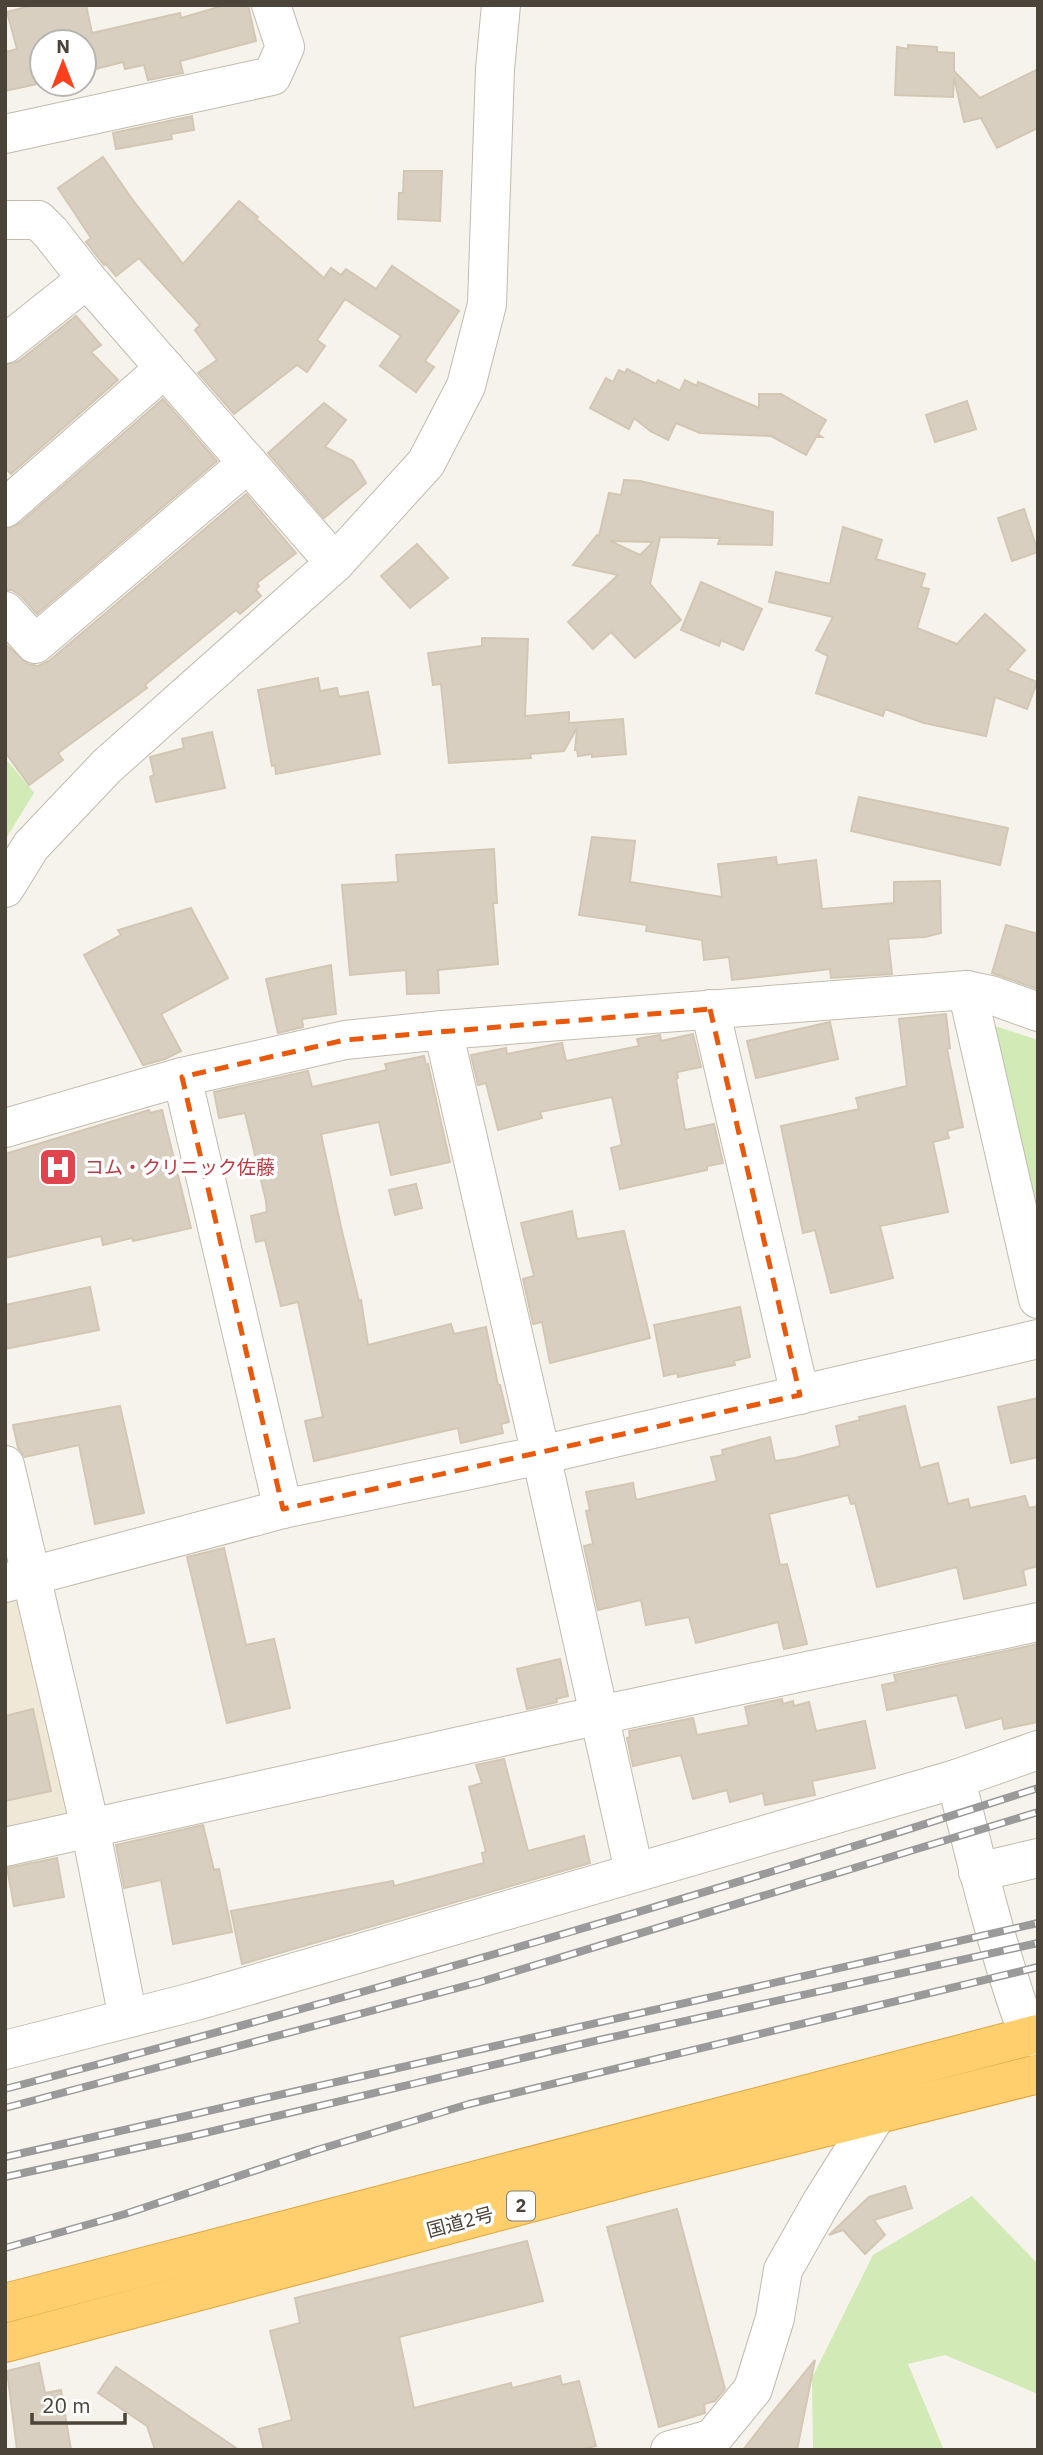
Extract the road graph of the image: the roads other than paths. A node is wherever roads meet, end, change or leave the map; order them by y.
1 (271, 5) edge
2 (502, 5) edge
3 (5, 134) edge
4 (5, 220) edge
5 (87, 279) junction
6 (5, 344) edge
7 (165, 368) junction
8 (248, 463) junction
9 (5, 508) edge
10 (335, 563) junction
11 (5, 611) edge
12 (5, 888) edge
13 (967, 990) junction
14 (710, 1009) junction
15 (1038, 1012) edge
16 (443, 1030) junction
17 (182, 1077) junction
18 (5, 1128) edge
19 (1038, 1299) edge
20 (1038, 1339) edge
21 (800, 1395) junction
22 (541, 1455) junction
23 (5, 1465) edge
24 (283, 1509) junction
25 (19, 1580) edge
26 (1038, 1622) edge
27 (600, 1715) junction
28 (1038, 1750) edge
29 (956, 1779) junction
30 (90, 1827) junction
31 (5, 1847) edge
32 (1038, 1857) edge
33 (634, 1871) junction
34 (978, 1872) junction
35 (128, 2018) junction
36 (1033, 2035) edge
37 (5, 2050) edge
38 (1038, 2074) edge
39 (877, 2114) junction
40 (5, 2303) edge
41 (5, 2343) edge
42 (707, 2445) edge
43 (670, 2450) edge

1 - 3 street
2 - 10 street
4 - 5 street
5 - 6 street
5 - 7 street
7 - 8 street
7 - 9 street
8 - 10 street
8 - 11 street
10 - 12 street
13 - 14 street
13 - 15 street
13 - 19 street
14 - 16 street
14 - 21 street
16 - 17 street
16 - 22 street
17 - 18 street
17 - 24 street
20 - 21 street
21 - 22 street
22 - 24 street
22 - 27 street
23 - 25 street
24 - 25 street
25 - 30 street
26 - 27 street
27 - 30 street
27 - 33 street
28 - 29 street
29 - 33 street
29 - 34 street
30 - 31 street
30 - 35 street
32 - 34 street
33 - 35 street
34 - 36 street
35 - 37 street
36 - 40 highway, 国道2号 / 2
38 - 39 highway, 国道2号 / 2
39 - 41 highway, 国道2号 / 2
39 - 42 street
42 - 43 street

